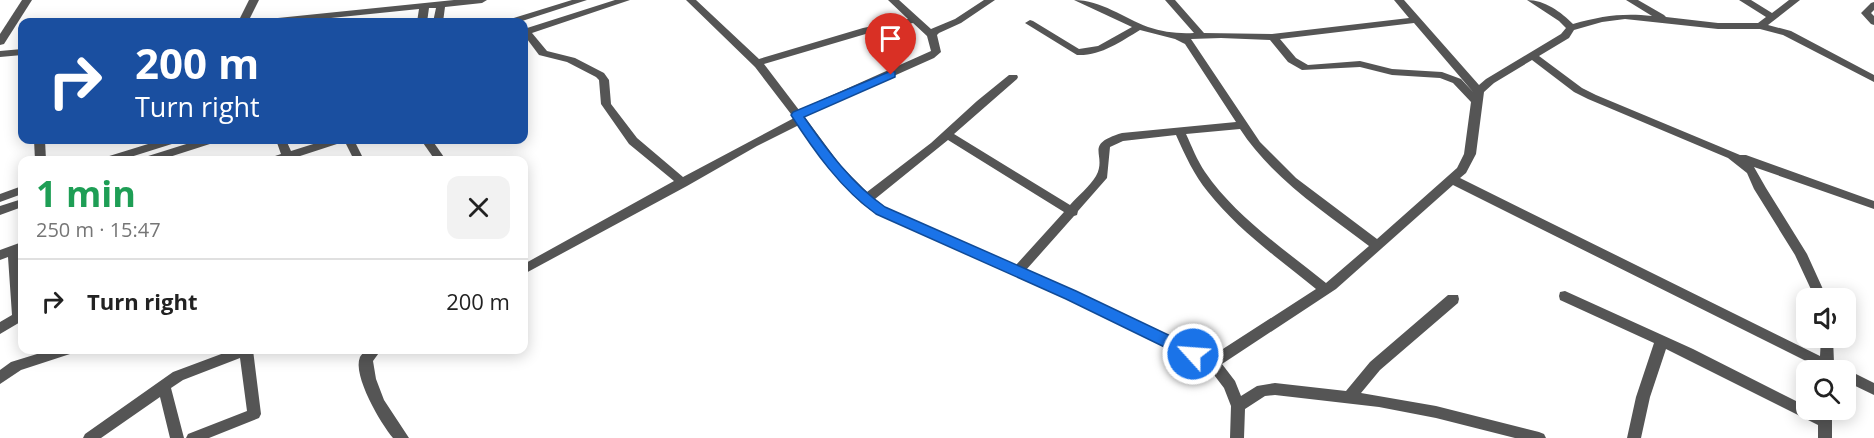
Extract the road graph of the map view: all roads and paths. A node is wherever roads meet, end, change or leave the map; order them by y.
1 (27, 0) edge
2 (254, 0) edge
3 (482, 0) edge
4 (581, 0) edge
5 (626, 0) edge
6 (691, 0) edge
7 (893, 0) edge
8 (990, 0) edge
9 (1079, 0) edge
10 (1170, 0) edge
11 (1399, 0) edge
12 (1532, 0) edge
13 (1631, 0) edge
14 (1744, 0) edge
15 (1795, 0) edge
16 (433, 4) edge
17 (1874, 5) edge
18 (1772, 17) junction
19 (245, 18) edge
20 (346, 18) edge
21 (424, 18) edge
22 (523, 18) edge
23 (1665, 19) junction
24 (915, 20) junction
25 (1417, 20) junction
26 (1874, 21) edge
27 (1030, 22) dead end
28 (1761, 26) junction
29 (1139, 27) junction
30 (1571, 28) junction
31 (528, 30) edge
32 (528, 35) edge
33 (932, 35) junction
34 (1201, 36) junction
35 (1178, 37) junction
36 (1272, 37) junction
37 (0, 42) edge
38 (18, 52) edge
39 (0, 54) edge
40 (1533, 56) junction
41 (757, 63) junction
42 (1013, 77) dead end
43 (1874, 79) edge
44 (1478, 96) junction
45 (799, 118) junction
46 (1243, 125) junction
47 (1179, 131) junction
48 (947, 135) junction
49 (155, 144) edge
50 (197, 144) edge
51 (325, 144) edge
52 (1732, 155) junction
53 (121, 156) edge
54 (161, 156) edge
55 (292, 156) edge
56 (1453, 180) junction
57 (683, 183) junction
58 (18, 191) edge
59 (0, 198) edge
60 (865, 200) junction
61 (18, 204) edge
62 (1874, 205) edge
63 (0, 211) edge
64 (1073, 212) junction
65 (1375, 244) junction
66 (18, 248) edge
67 (0, 255) edge
68 (528, 267) edge
69 (1017, 272) junction
70 (1816, 288) edge
71 (1325, 289) junction
72 (1565, 296) dead end
73 (1453, 299) dead end
74 (18, 318) edge
75 (0, 329) edge
76 (1662, 341) junction
77 (53, 354) edge
78 (236, 354) edge
79 (246, 354) edge
80 (370, 354) edge
81 (1812, 360) edge
82 (1213, 363) junction
83 (0, 378) edge
84 (1856, 380) edge
85 (164, 386) junction
86 (1874, 389) edge
87 (1349, 398) junction
88 (1796, 403) edge
89 (1238, 406) junction
90 (1825, 420) edge
91 (90, 438) edge
92 (177, 438) edge
93 (193, 438) edge
94 (402, 438) edge
95 (1237, 438) edge
96 (1539, 438) edge
97 (1634, 438) edge
98 (1825, 438) edge

1 - 37 street
2 - 19 street
3 - 16 street
4 - 22 street
5 - 31 street
6 - 41 street
7 - 24 street
8 - 33 street
9 - 29 street
10 - 34 street
11 - 25 street
12 - 30 street
13 - 23 street
14 - 18 street
15 - 18 street
16 - 20 street
16 - 21 street
17 - 26 street
18 - 28 street
23 - 28 street
23 - 30 street
24 - 33 street
24 - 41 street
25 - 36 street
25 - 44 street
27 - 29 street
28 - 43 street
29 - 35 street
30 - 40 street
32 - 57 street
33 - 45 street
34 - 35 street
34 - 36 street
35 - 46 street
36 - 44 street
38 - 39 street
40 - 44 street
40 - 52 street
41 - 45 street
42 - 48 street
44 - 56 street
45 - 57 street
45 - 60 street
46 - 47 street
46 - 65 street
47 - 64 street
47 - 71 street
48 - 60 street
48 - 64 street
49 - 53 street
50 - 54 street
51 - 55 street
52 - 62 street
52 - 70 street
56 - 65 street
56 - 81 street
57 - 68 street
58 - 59 street
60 - 69 street
61 - 63 street
64 - 69 street
65 - 71 street
66 - 67 street
69 - 82 street
71 - 82 street
72 - 76 street
73 - 87 street
74 - 75 street
76 - 88 street
76 - 97 street
77 - 83 street
78 - 85 street
79 - 93 street
80 - 94 street
82 - 89 street
84 - 86 street
85 - 91 street
85 - 92 street
87 - 89 street
87 - 96 street
89 - 95 street
90 - 98 street

